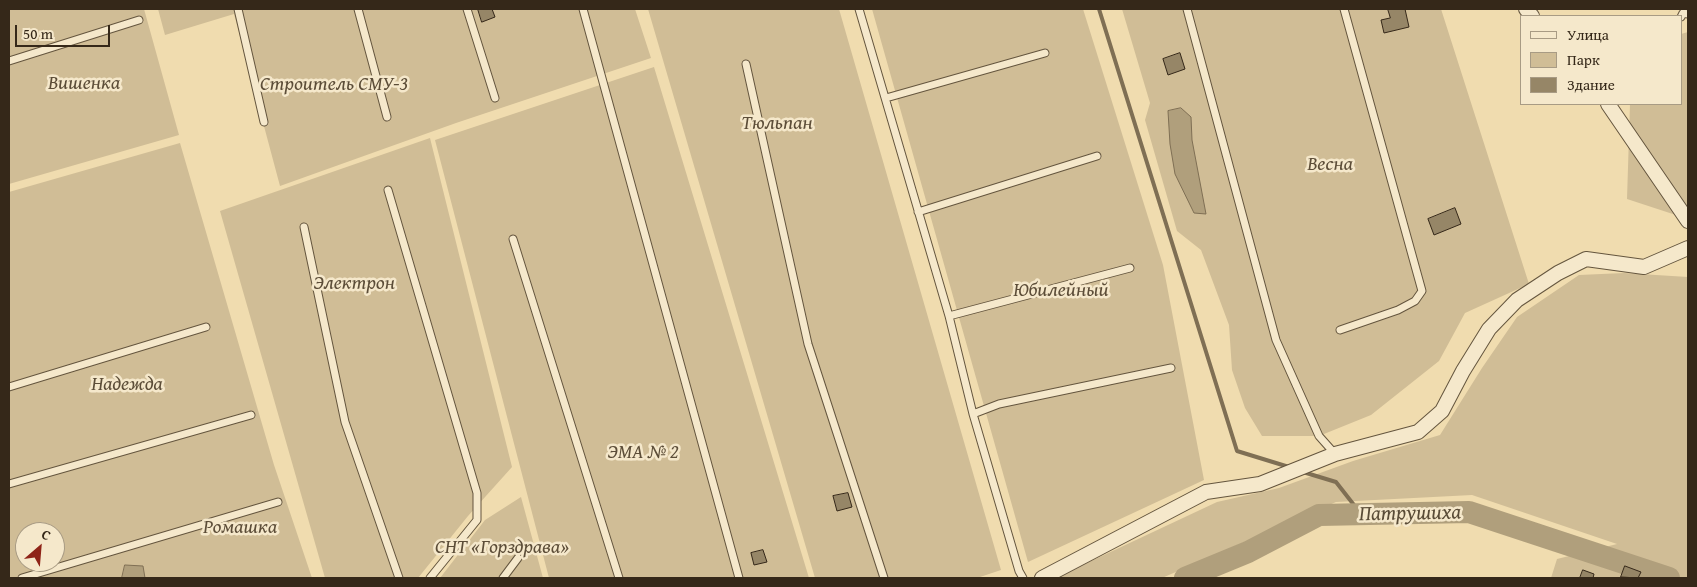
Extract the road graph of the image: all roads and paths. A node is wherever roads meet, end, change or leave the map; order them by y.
1 (238, 9) edge
2 (358, 9) edge
3 (467, 9) edge
4 (583, 9) edge
5 (859, 9) edge
6 (1187, 9) edge
7 (1344, 9) edge
8 (139, 20) dead end
9 (1045, 53) dead end
10 (9, 61) edge
11 (746, 64) dead end
12 (494, 98) dead end
13 (886, 98) junction
14 (1609, 105) edge
15 (387, 117) dead end
16 (264, 122) dead end
17 (1097, 156) dead end
18 (388, 190) dead end
19 (918, 212) junction
20 (1688, 221) edge
21 (304, 227) dead end
22 (513, 240) dead end
23 (1688, 248) edge
24 (1130, 268) dead end
25 (948, 316) junction
26 (206, 327) dead end
27 (1340, 330) dead end
28 (1171, 368) dead end
29 (9, 387) edge
30 (973, 414) junction
31 (251, 415) dead end
32 (1335, 454) junction
33 (9, 484) edge
34 (278, 502) dead end
35 (518, 558) dead end
36 (22, 578) edge
37 (399, 578) edge
38 (430, 578) edge
39 (503, 578) edge
40 (619, 578) edge
41 (739, 578) edge
42 (884, 578) edge
43 (1024, 578) edge
44 (1042, 578) edge

1 - 16 lane
2 - 15 lane
3 - 12 lane
4 - 41 lane
5 - 13 lane
6 - 32 lane
7 - 27 lane
8 - 10 lane
9 - 13 lane
11 - 42 lane
13 - 19 lane
14 - 20 street
17 - 19 lane
18 - 38 lane
19 - 25 lane
21 - 37 lane
22 - 40 lane
23 - 32 street
24 - 25 lane
25 - 30 lane
26 - 29 lane
28 - 30 lane
30 - 43 lane
31 - 33 lane
32 - 44 street
34 - 36 lane
35 - 39 lane

